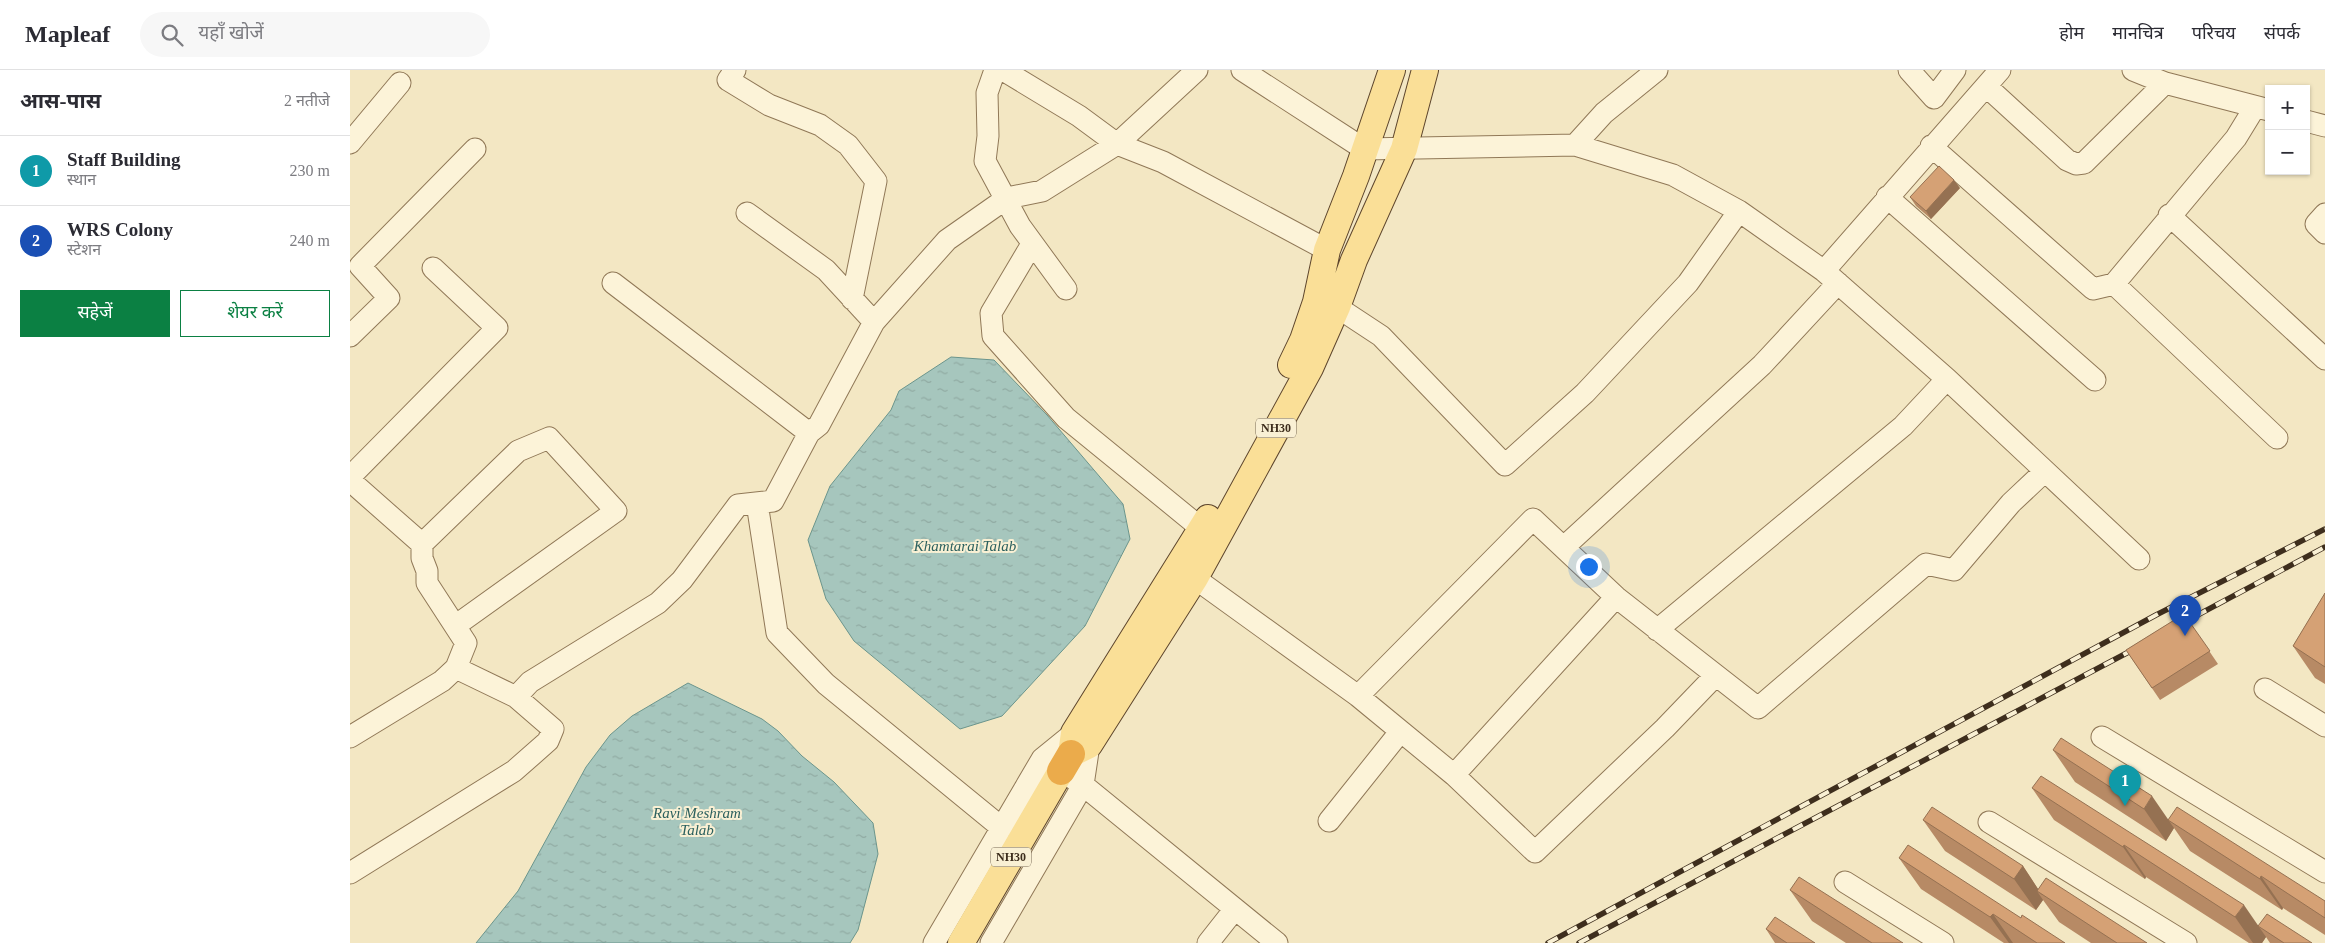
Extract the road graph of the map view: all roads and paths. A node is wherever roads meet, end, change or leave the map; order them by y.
1 (735, 70) edge
2 (995, 70) edge
3 (1003, 70) edge
4 (1197, 70) edge
5 (1242, 70) edge
6 (1392, 70) edge
7 (1426, 70) edge
8 (1657, 70) edge
9 (1909, 70) edge
10 (1955, 70) edge
11 (2000, 70) edge
12 (2133, 70) edge
13 (400, 82) dead end
14 (2165, 83) junction
15 (1986, 86) junction
16 (2262, 109) edge
17 (2310, 122) edge
18 (2325, 126) edge
19 (350, 143) edge
20 (1117, 144) junction
21 (1575, 145) junction
22 (1931, 146) junction
23 (475, 149) dead end
24 (1364, 149) junction
25 (1404, 149) junction
26 (1887, 197) junction
27 (1007, 198) junction
28 (1738, 211) junction
29 (747, 213) dead end
30 (2325, 214) edge
31 (2169, 215) junction
32 (2325, 233) edge
33 (1032, 244) junction
34 (1327, 250) junction
35 (355, 262) edge
36 (433, 268) dead end
37 (1831, 277) junction
38 (613, 283) dead end
39 (2114, 284) junction
40 (1066, 289) dead end
41 (852, 299) junction
42 (1327, 304) junction
43 (874, 322) junction
44 (350, 336) edge
45 (2325, 359) edge
46 (1947, 379) junction
47 (2095, 380) dead end
48 (810, 433) junction
49 (2277, 438) dead end
50 (2045, 471) junction
51 (351, 483) edge
52 (757, 503) junction
53 (1202, 529) junction
54 (422, 544) junction
55 (1564, 547) junction
56 (2139, 559) dead end
57 (1187, 572) junction
58 (1616, 597) junction
59 (455, 626) junction
60 (1657, 630) junction
61 (456, 668) junction
62 (1715, 676) junction
63 (2265, 689) dead end
64 (1358, 696) junction
65 (516, 697) junction
66 (2325, 726) edge
67 (1400, 732) junction
68 (350, 737) edge
69 (2102, 738) dead end
70 (1070, 758) junction
71 (1454, 775) junction
72 (1329, 821) dead end
73 (1989, 822) dead end
74 (1002, 828) junction
75 (2325, 872) edge
76 (350, 873) edge
77 (1845, 882) dead end
78 (1234, 910) junction
79 (934, 943) edge
80 (961, 943) edge
81 (992, 943) edge
82 (1208, 943) edge
83 (1277, 943) edge
84 (1943, 943) edge
85 (2186, 943) edge

1 - 41 street
2 - 27 street
3 - 20 street
4 - 20 street
5 - 24 street
6 - 24 main road, NH30
7 - 25 main road, NH30
8 - 21 street
9 - 10 street
11 - 15 street
12 - 14 street
13 - 19 street
14 - 15 street
14 - 16 street
15 - 22 street
16 - 31 street
17 - 18 street
20 - 27 street
20 - 34 street
21 - 25 street
21 - 28 street
22 - 26 street
22 - 39 street
23 - 35 street
24 - 25 street
24 - 34 main road, NH30
25 - 42 main road, NH30
26 - 37 street
26 - 47 street
27 - 33 street
27 - 43 street
28 - 37 street
28 - 42 street
29 - 41 street
30 - 32 street
31 - 39 street
31 - 45 street
33 - 40 street
33 - 53 street
34 - 42 main road, NH30
35 - 44 street
36 - 51 street
37 - 46 street
37 - 55 street
38 - 48 street
39 - 49 street
41 - 43 street
42 - 53 main road, NH30
42 - 57 main road, NH30
43 - 48 street
46 - 50 street
46 - 60 street
48 - 52 street
50 - 56 street
50 - 62 street
51 - 54 street
52 - 65 street
52 - 74 street
53 - 57 main road, NH30
54 - 59 street
54 - 59 street
55 - 58 street
55 - 64 street
57 - 64 street
57 - 70 main road, NH30
58 - 60 street
58 - 71 street
59 - 61 street
60 - 62 street
61 - 65 street
61 - 68 street
62 - 71 street
63 - 66 street
64 - 67 street
65 - 76 street
67 - 71 street
67 - 72 street
69 - 75 street
70 - 74 street
70 - 78 street
70 - 80 main road, NH30
70 - 81 street
73 - 85 street
74 - 79 street
77 - 84 street
78 - 82 street
78 - 83 street

